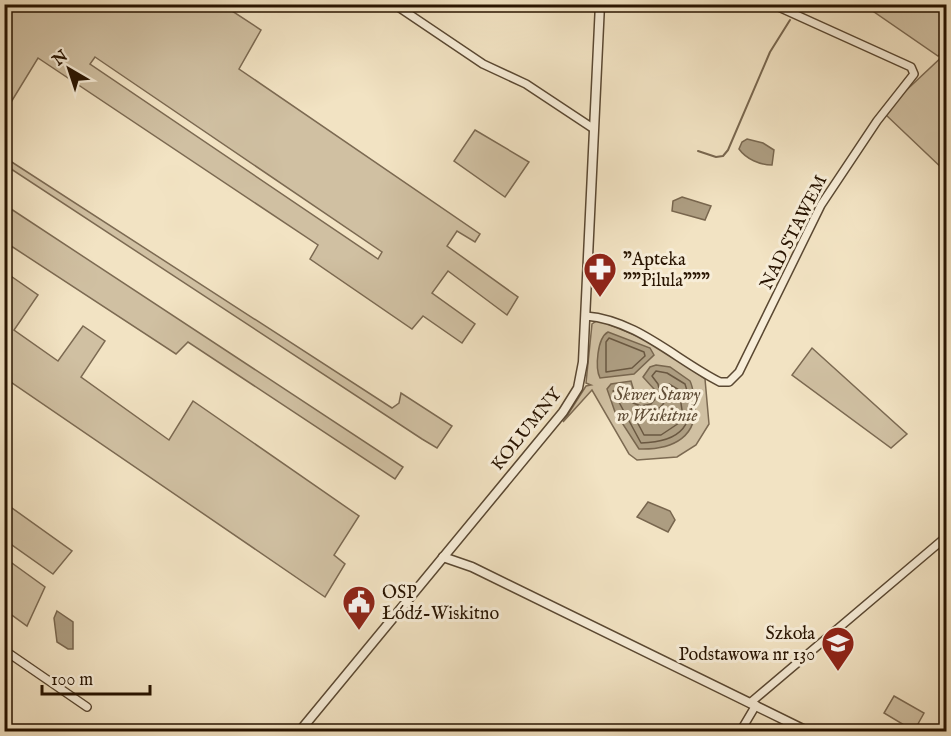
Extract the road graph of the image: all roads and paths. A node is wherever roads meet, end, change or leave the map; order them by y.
1 (394, 4) edge
2 (600, 4) edge
3 (772, 4) edge
4 (594, 129) junction
5 (586, 316) junction
6 (946, 537) edge
7 (443, 557) junction
8 (4, 650) edge
9 (753, 704) junction
10 (87, 707) dead end
11 (299, 732) edge
12 (740, 732) edge
13 (809, 732) edge

1 - 4 street
2 - 4 street, KOLUMNY
3 - 5 street, NAD STAWEM
4 - 5 street, KOLUMNY
5 - 7 street, KOLUMNY
6 - 9 street
7 - 9 street
7 - 11 street, KOLUMNY
8 - 10 street
9 - 12 street
9 - 13 street

